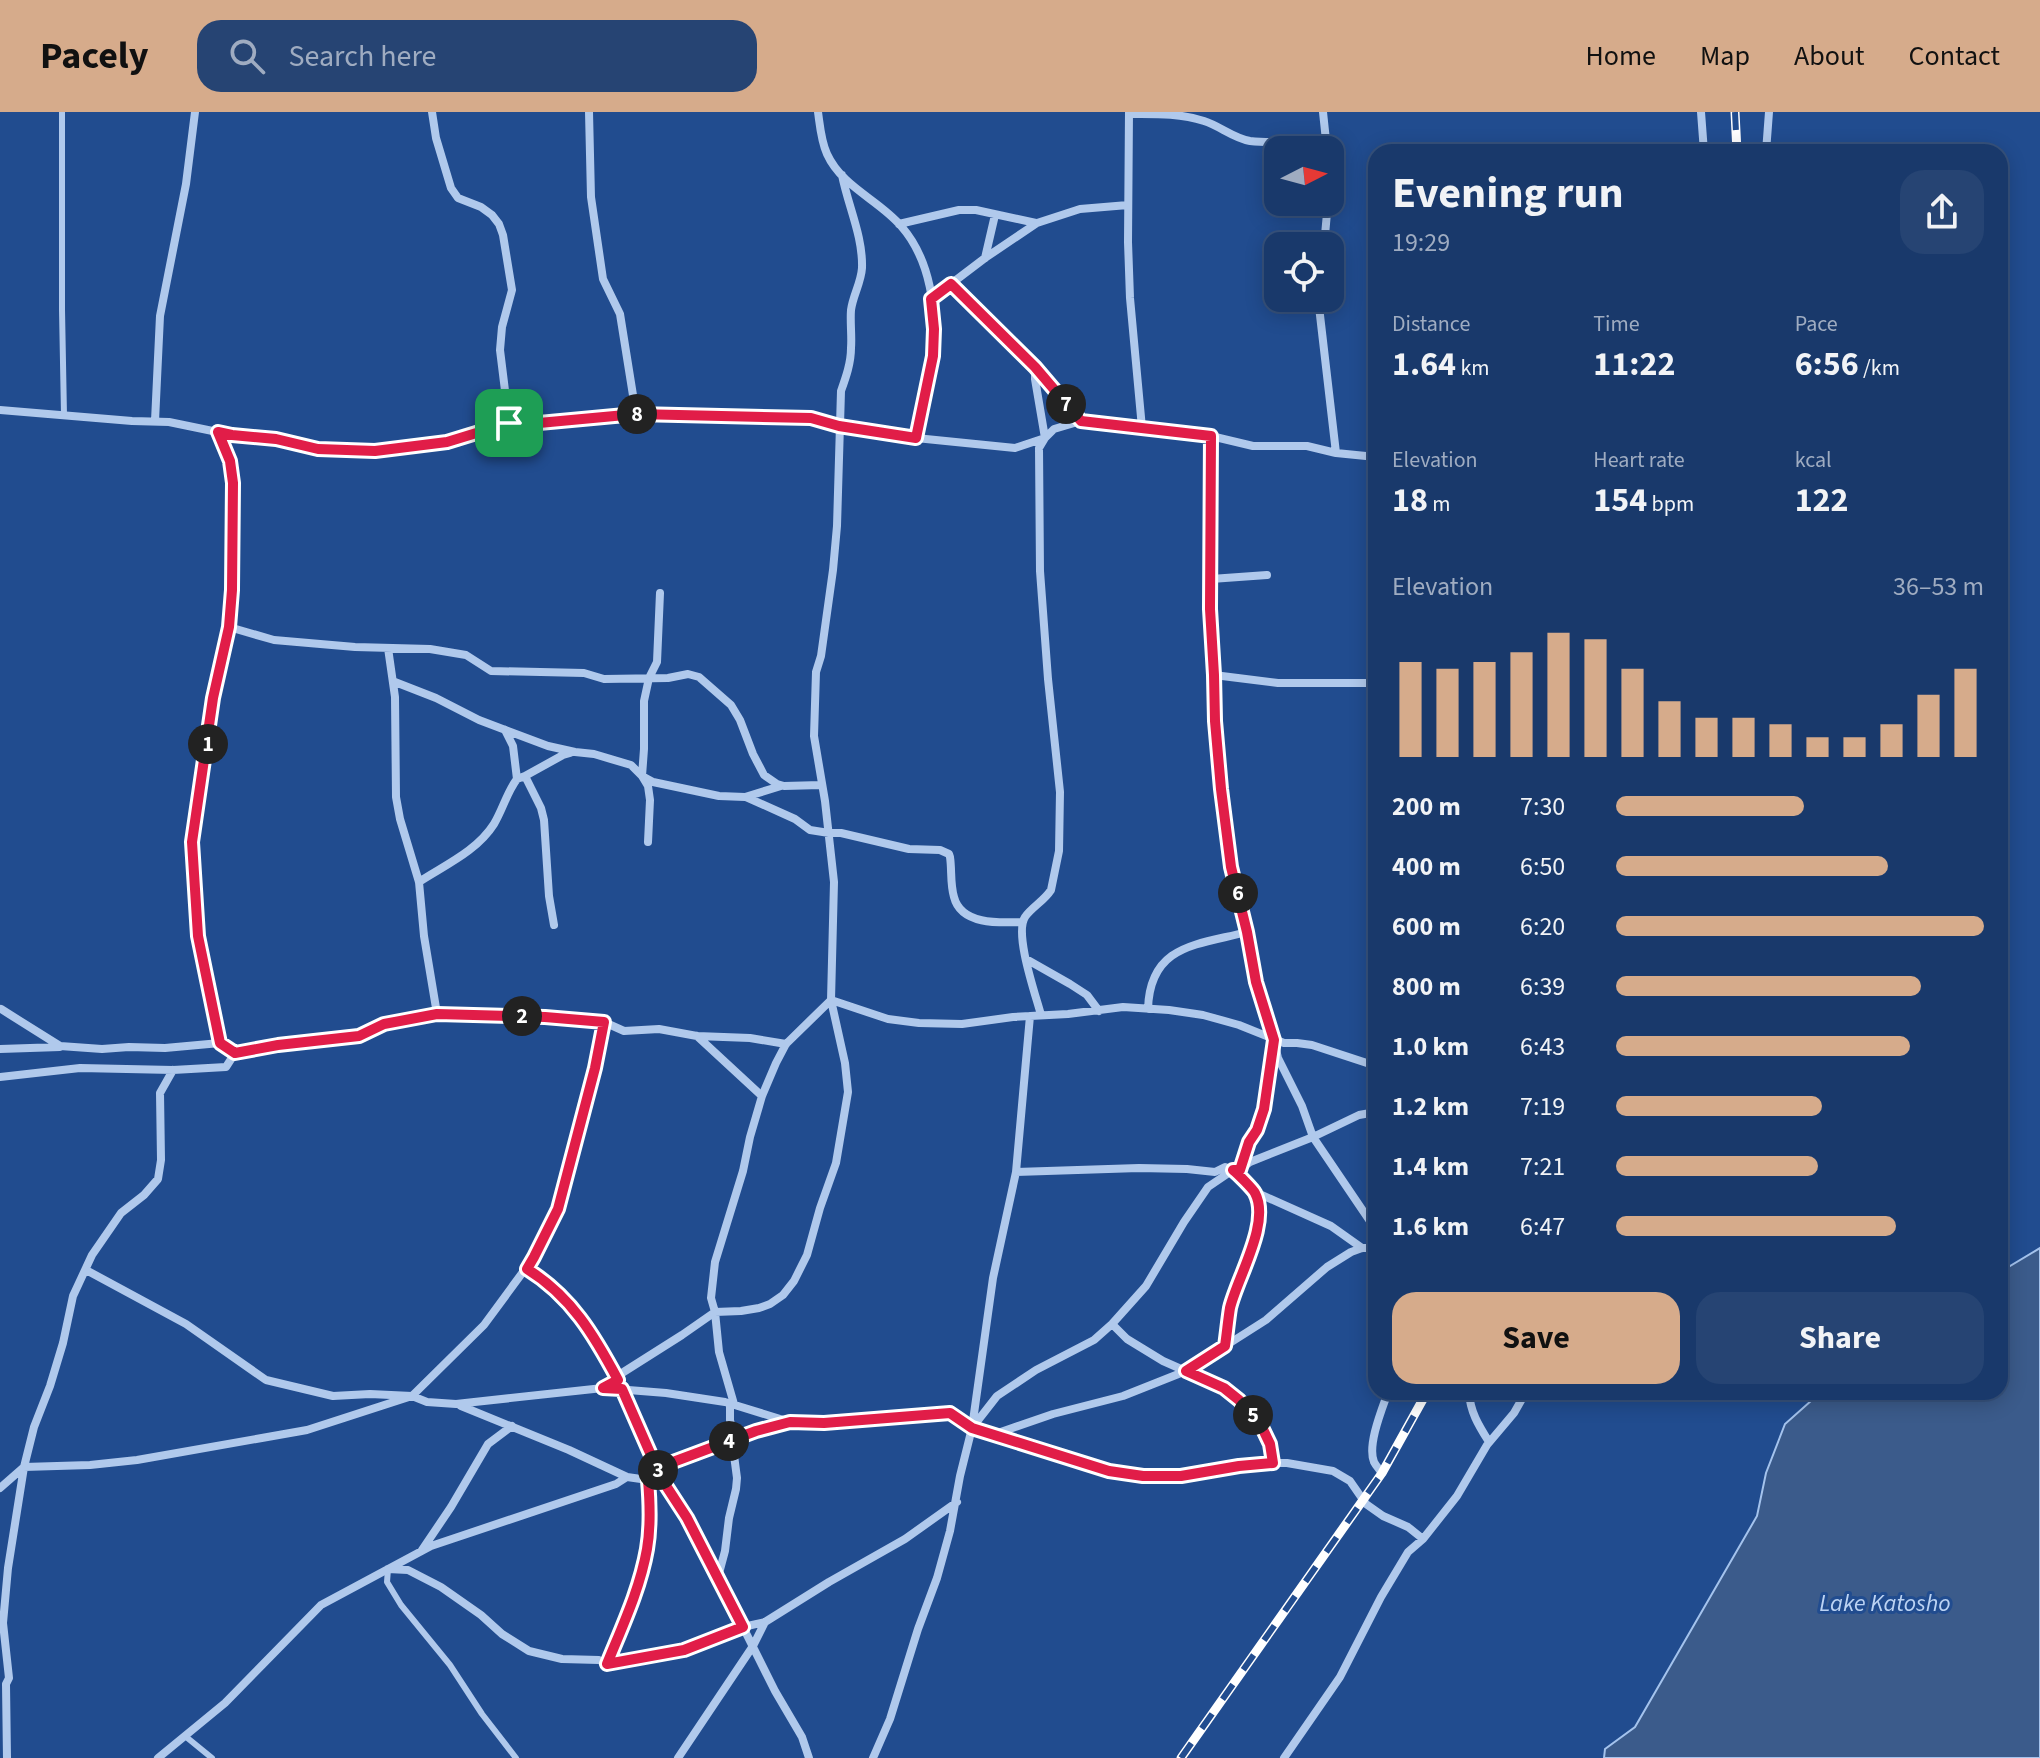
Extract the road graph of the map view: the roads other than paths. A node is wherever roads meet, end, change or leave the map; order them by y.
1 (62, 112) edge
2 (195, 112) edge
3 (432, 112) edge
4 (589, 112) edge
5 (818, 112) edge
6 (1323, 112) edge
7 (1701, 112) edge
8 (1769, 112) edge
9 (1129, 113) edge
10 (1326, 136) edge
11 (1264, 141) edge
12 (1703, 144) edge
13 (1767, 144) edge
14 (842, 175) junction
15 (1128, 205) junction
16 (995, 215) junction
17 (1037, 223) junction
18 (899, 224) junction
19 (985, 258) junction
20 (951, 284) junction
21 (931, 299) junction
22 (1320, 312) edge
23 (1035, 367) junction
24 (0, 410) edge
25 (636, 414) junction
26 (64, 415) junction
27 (155, 421) junction
28 (1081, 421) junction
29 (509, 423) junction
30 (839, 426) junction
31 (1142, 428) junction
32 (218, 432) junction
33 (1211, 436) junction
34 (916, 438) junction
35 (1045, 438) junction
36 (1336, 453) junction
37 (1368, 456) edge
38 (1267, 575) dead end
39 (1211, 579) junction
40 (660, 593) dead end
41 (229, 627) junction
42 (388, 648) junction
43 (1214, 675) junction
44 (649, 678) junction
45 (395, 682) junction
46 (1368, 683) edge
47 (505, 730) junction
48 (575, 752) junction
49 (642, 776) junction
50 (521, 778) junction
51 (821, 785) junction
52 (784, 786) junction
53 (745, 797) junction
54 (829, 833) junction
55 (648, 842) dead end
56 (419, 882) junction
57 (1022, 922) junction
58 (554, 925) dead end
59 (1247, 932) junction
60 (1025, 959) junction
61 (831, 1000) junction
62 (0, 1007) edge
63 (1148, 1009) junction
64 (1099, 1011) junction
65 (437, 1014) junction
66 (1041, 1015) junction
67 (1030, 1016) junction
68 (0, 1018) edge
69 (604, 1022) junction
70 (697, 1036) junction
71 (1274, 1040) junction
72 (220, 1043) junction
73 (786, 1044) junction
74 (60, 1046) junction
75 (0, 1049) edge
76 (235, 1053) junction
77 (1368, 1063) edge
78 (173, 1070) junction
79 (0, 1077) edge
80 (762, 1096) junction
81 (1368, 1113) edge
82 (1313, 1137) junction
83 (1237, 1170) junction
84 (1016, 1172) junction
85 (1255, 1192) junction
86 (1368, 1218) edge
87 (1362, 1248) junction
88 (1368, 1248) edge
89 (527, 1269) junction
90 (86, 1270) junction
91 (715, 1312) junction
92 (1112, 1324) junction
93 (1225, 1346) junction
94 (1186, 1371) junction
95 (620, 1384) junction
96 (412, 1396) junction
97 (1385, 1400) edge
98 (1470, 1400) edge
99 (1521, 1400) edge
100 (456, 1404) junction
101 (732, 1404) junction
102 (790, 1422) junction
103 (512, 1426) junction
104 (972, 1428) junction
105 (993, 1435) junction
106 (733, 1440) junction
107 (1489, 1442) junction
108 (1273, 1463) junction
109 (24, 1467) junction
110 (657, 1468) junction
111 (1382, 1473) dead end
112 (627, 1477) junction
113 (661, 1478) junction
114 (648, 1480) junction
115 (0, 1488) edge
116 (957, 1502) junction
117 (1423, 1539) junction
118 (422, 1550) junction
119 (388, 1569) junction
120 (718, 1577) junction
121 (2, 1597) edge
122 (765, 1622) junction
123 (743, 1627) junction
124 (753, 1646) junction
125 (607, 1664) junction
126 (4, 1680) edge
127 (185, 1736) junction
128 (807, 1754) edge
129 (7, 1758) edge
130 (158, 1758) edge
131 (212, 1758) edge
132 (516, 1758) edge
133 (678, 1758) edge
134 (815, 1758) edge
135 (873, 1758) edge
136 (1284, 1758) edge

1 - 26 lane
2 - 27 street
3 - 29 street
4 - 25 street
5 - 14 street
6 - 10 street
7 - 12 street
8 - 13 street
9 - 11 street
9 - 15 street
14 - 18 street
14 - 30 street
15 - 17 street
15 - 31 street
16 - 17 street
16 - 18 street
16 - 19 street
17 - 19 street
18 - 21 street
19 - 20 street
20 - 21 street
20 - 23 street
21 - 34 street
22 - 36 street
23 - 28 street
23 - 35 street
24 - 26 street
25 - 29 street
25 - 30 street
26 - 27 street
27 - 32 street
28 - 31 street
28 - 35 street
29 - 32 street
30 - 34 street
30 - 51 street
31 - 33 street
32 - 41 street
33 - 36 street
33 - 39 street
34 - 35 street
35 - 57 street
36 - 37 street
38 - 39 street
39 - 43 street
40 - 44 street
41 - 42 street
41 - 72 street
42 - 44 street
42 - 45 street
43 - 46 street
43 - 59 street
44 - 49 street
44 - 52 street
45 - 47 street
45 - 56 street
47 - 48 street
47 - 50 street
48 - 49 street
48 - 50 street
49 - 53 street
49 - 55 street
50 - 56 street
50 - 58 street
51 - 52 street
51 - 54 street
52 - 53 street
53 - 54 street
54 - 57 street
54 - 61 street
56 - 65 street
57 - 60 street
59 - 63 street
59 - 71 street
60 - 64 street
60 - 66 street
61 - 67 street
61 - 73 street
61 - 91 street
62 - 68 street
62 - 74 street
63 - 64 street
63 - 71 street
64 - 66 street
65 - 69 street
65 - 76 street
66 - 67 street
67 - 84 street
69 - 70 street
69 - 89 street
70 - 73 street
70 - 80 street
71 - 77 street
71 - 82 street
71 - 83 street
72 - 74 street
72 - 76 street
73 - 80 street
74 - 75 street
76 - 78 street
78 - 79 street
78 - 90 street
80 - 91 street
81 - 82 street
82 - 83 street
82 - 86 street
83 - 84 street
83 - 85 street
83 - 92 street
84 - 104 street
85 - 87 street
85 - 93 street
87 - 88 street
87 - 93 street
89 - 95 street
89 - 96 street
90 - 96 street
90 - 109 street
91 - 95 street
91 - 101 street
92 - 94 street
92 - 104 street
93 - 94 street
94 - 105 street
94 - 108 street
95 - 100 street
95 - 101 street
95 - 110 street
96 - 100 street
96 - 109 street
97 - 111 street
98 - 107 street
99 - 107 street
100 - 103 street
101 - 102 street
101 - 106 street
102 - 104 street
102 - 106 street
103 - 112 street
103 - 118 street
104 - 105 street
104 - 116 street
105 - 108 street
106 - 110 street
106 - 120 street
107 - 117 street
108 - 117 street
109 - 115 street
109 - 121 street
110 - 113 street
112 - 114 street
112 - 118 street
113 - 114 street
113 - 120 street
114 - 125 street
116 - 122 street
116 - 135 street
117 - 136 street
118 - 119 street
119 - 125 street
119 - 127 street
119 - 132 lane
120 - 123 street
121 - 126 street
122 - 123 street
122 - 124 street
123 - 124 street
123 - 125 street
124 - 128 street
124 - 133 street
126 - 129 street
127 - 130 street
127 - 131 lane
128 - 134 street

